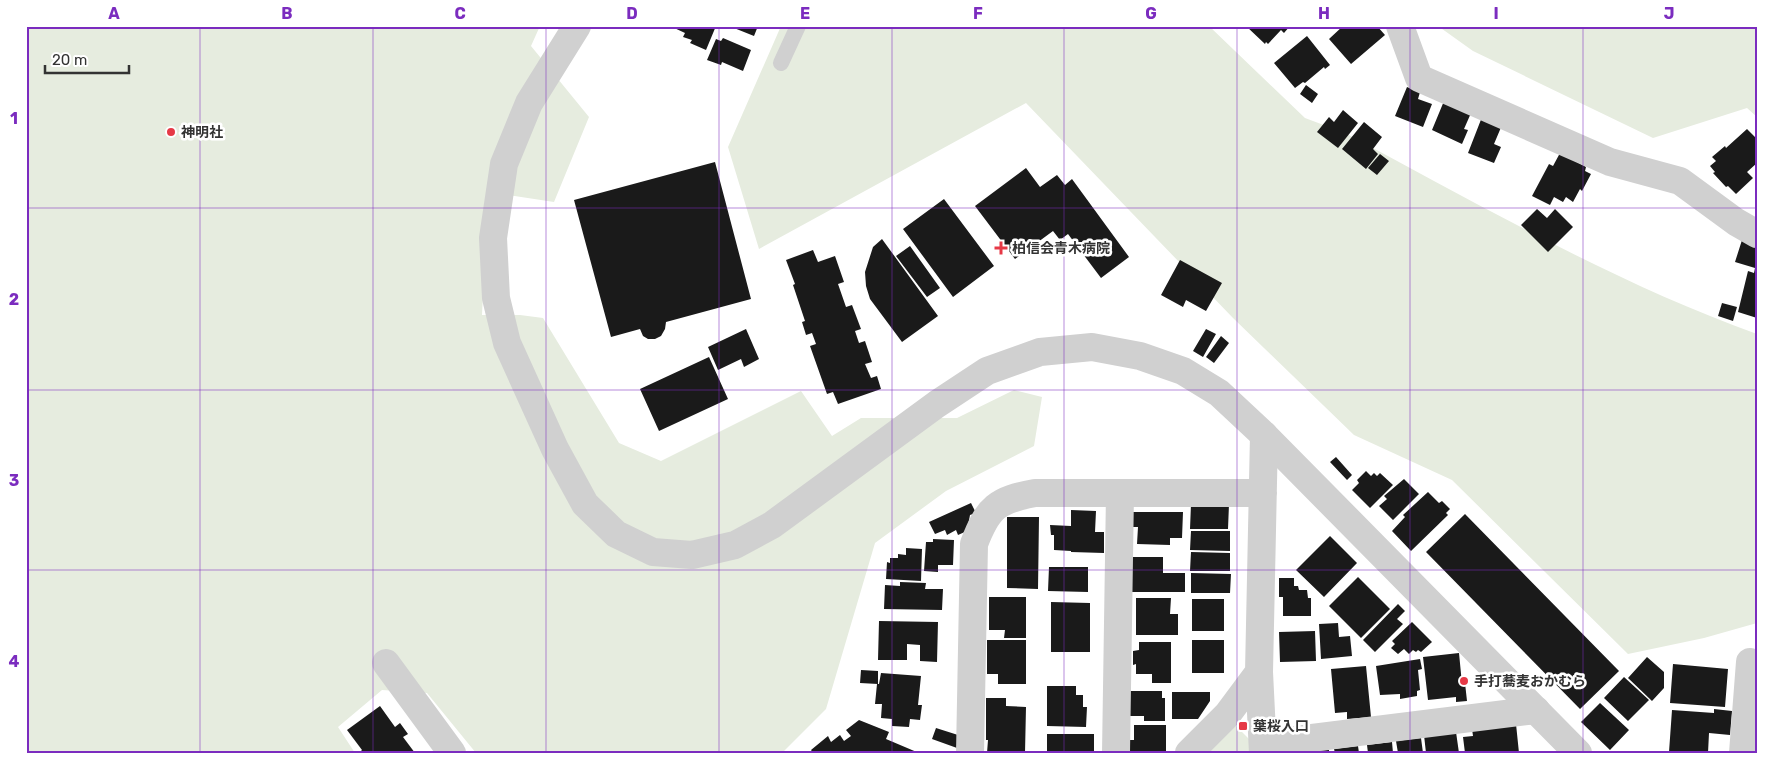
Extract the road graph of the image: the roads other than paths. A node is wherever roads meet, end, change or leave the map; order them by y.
1 (577, 26) edge
2 (798, 26) edge
3 (1400, 26) edge
4 (781, 63) dead end
5 (1757, 234) edge
6 (1264, 435) junction
7 (1120, 493) junction
8 (1263, 493) junction
9 (1750, 662) dead end
10 (386, 663) dead end
11 (1259, 672) junction
12 (1536, 710) junction
13 (1263, 748) edge
14 (452, 753) edge
15 (970, 753) edge
16 (1116, 753) edge
17 (1189, 753) edge
18 (1578, 753) edge
19 (1743, 753) edge

1 - 6 street
2 - 4 lane
3 - 5 street
6 - 8 street
6 - 12 street
7 - 8 street
7 - 15 street
7 - 16 street
8 - 11 street
9 - 19 street
10 - 14 street
11 - 13 street
11 - 17 street
12 - 13 street
12 - 18 street

